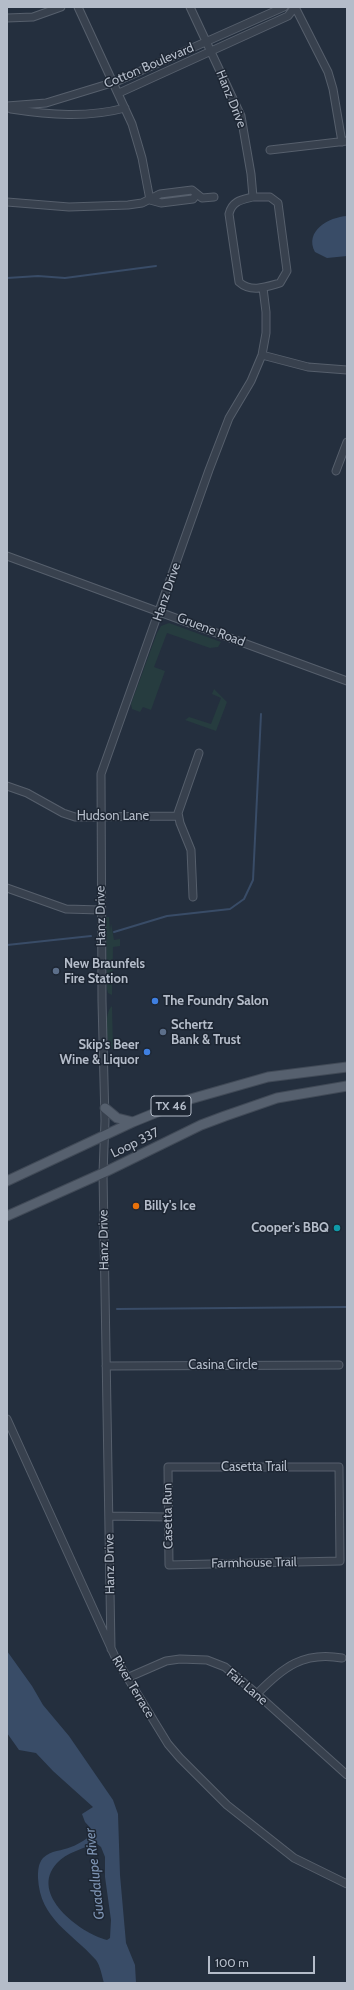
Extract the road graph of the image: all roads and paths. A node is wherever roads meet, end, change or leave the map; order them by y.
1 (61, 7) edge
2 (78, 7) edge
3 (190, 7) edge
4 (284, 7) edge
5 (294, 7) edge
6 (7, 18) edge
7 (206, 42) junction
8 (210, 51) junction
9 (113, 82) junction
10 (119, 93) junction
11 (7, 107) edge
12 (125, 108) junction
13 (344, 142) edge
14 (270, 150) dead end
15 (214, 197) dead end
16 (253, 197) junction
17 (150, 200) junction
18 (7, 202) edge
19 (263, 288) junction
20 (262, 355) junction
21 (347, 370) edge
22 (347, 442) edge
23 (336, 471) dead end
24 (7, 556) edge
25 (160, 611) junction
26 (347, 681) edge
27 (199, 752) dead end
28 (7, 786) edge
29 (178, 816) junction
30 (100, 817) junction
31 (7, 888) edge
32 (193, 897) dead end
33 (101, 910) junction
34 (347, 1067) edge
35 (347, 1086) edge
36 (105, 1108) junction
37 (133, 1122) junction
38 (105, 1135) junction
39 (103, 1173) junction
40 (7, 1181) edge
41 (7, 1216) edge
42 (339, 1365) dead end
43 (106, 1366) junction
44 (7, 1419) edge
45 (168, 1468) joint
46 (109, 1516) junction
47 (168, 1517) junction
48 (340, 1561) joint
49 (169, 1565) joint
50 (111, 1648) junction
51 (342, 1658) dead end
52 (127, 1678) junction
53 (257, 1694) junction
54 (347, 1775) edge
55 (347, 1884) edge

1 - 6 street
2 - 9 street
3 - 7 street, Hanz Drive
4 - 7 street, Cotton Boulevard
5 - 8 street, Cotton Boulevard
5 - 13 street, Cotton Boulevard
7 - 8 street, Hanz Drive
7 - 9 street, Cotton Boulevard
8 - 10 street, Cotton Boulevard
8 - 16 street, Hanz Drive
9 - 10 street
9 - 11 street, Cotton Boulevard
10 - 12 street
11 - 12 street, Cotton Boulevard
12 - 17 street
13 - 14 street
15 - 17 street
16 - 19 street
16 - 19 street
17 - 18 street
19 - 20 street, Hanz Drive
20 - 21 street
20 - 25 street, Hanz Drive
22 - 23 street
24 - 25 street, Gruene Road
25 - 26 street, Gruene Road
25 - 30 street, Hanz Drive
27 - 29 street
28 - 30 street, Hudson Lane
29 - 30 street, Hudson Lane
29 - 32 street
30 - 33 street, Hanz Drive
31 - 33 street
33 - 36 street, Hanz Drive
34 - 37 main road, Loop 337 / TX 46
35 - 39 main road, Loop 337 / TX 46
36 - 37 main road
36 - 38 street, Hanz Drive
37 - 38 main road, Loop 337 / TX 46
38 - 39 street, Hanz Drive
38 - 40 main road, Loop 337 / TX 46
39 - 41 main road, Loop 337 / TX 46
39 - 43 street, Hanz Drive
42 - 43 street, Casina Circle
43 - 46 street, Hanz Drive
44 - 50 street, River Terrace
45 - 47 street, Casetta Run
45 - 48 street, Casetta Trail
46 - 47 street
46 - 50 street, Hanz Drive
47 - 49 street, Casetta Run
48 - 49 street, Farmhouse Trail
50 - 52 street, River Terrace
51 - 53 street
52 - 53 street, Fair Lane
52 - 55 street, River Terrace
53 - 54 street, Fair Lane

